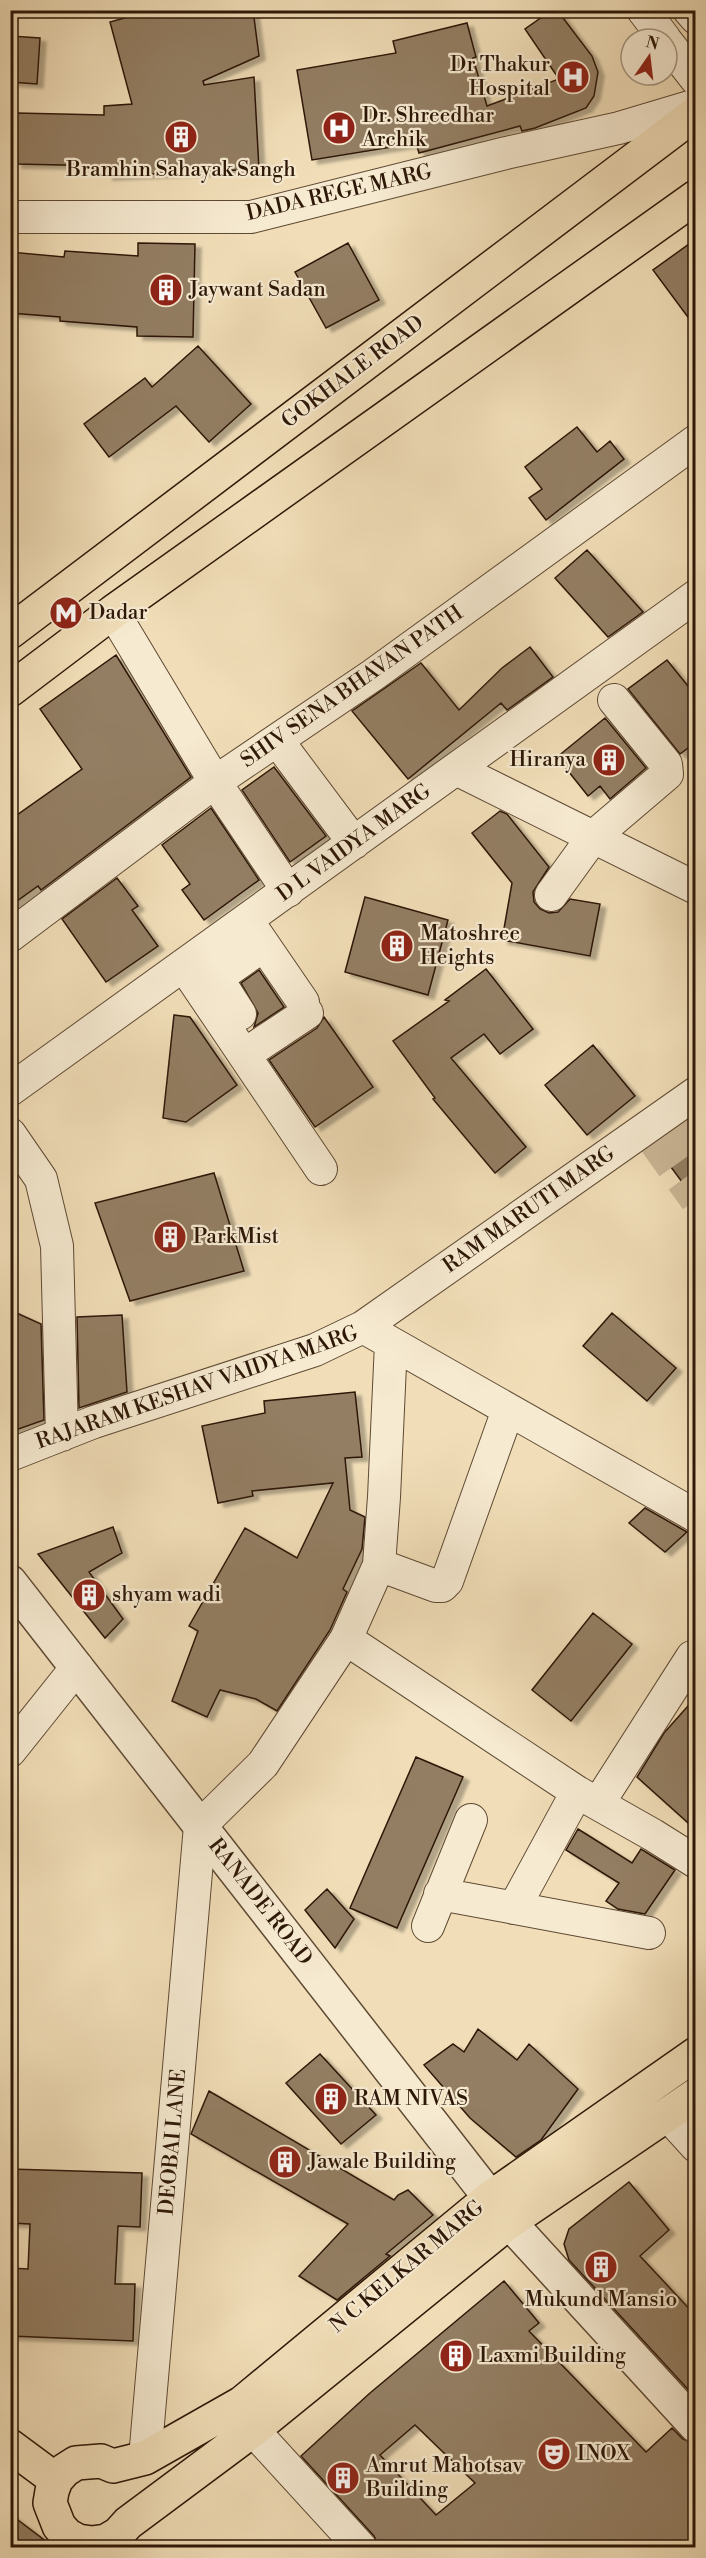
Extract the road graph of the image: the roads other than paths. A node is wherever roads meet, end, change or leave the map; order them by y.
1 (643, 10) edge
2 (689, 10) edge
3 (696, 18) edge
4 (656, 27) edge
5 (679, 57) edge
6 (696, 79) edge
7 (696, 105) edge
8 (696, 113) edge
9 (696, 197) edge
10 (10, 217) edge
11 (696, 441) edge
12 (696, 596) edge
13 (112, 612) junction
14 (10, 632) edge
15 (10, 690) edge
16 (614, 700) dead end
17 (277, 740) junction
18 (456, 769) junction
19 (215, 782) junction
20 (593, 837) junction
21 (354, 843) junction
22 (696, 888) edge
23 (288, 891) junction
24 (551, 895) dead end
25 (10, 936) edge
26 (249, 937) junction
27 (184, 966) junction
28 (243, 1020) dead end
29 (244, 1056) junction
30 (10, 1089) edge
31 (696, 1093) edge
32 (10, 1134) edge
33 (321, 1169) dead end
34 (363, 1327) junction
35 (391, 1343) junction
36 (508, 1410) junction
37 (62, 1435) junction
38 (10, 1455) edge
39 (696, 1516) edge
40 (379, 1565) junction
41 (10, 1582) edge
42 (346, 1640) junction
43 (692, 1657) dead end
44 (77, 1667) junction
45 (10, 1751) edge
46 (588, 1798) junction
47 (471, 1820) dead end
48 (200, 1826) junction
49 (696, 1862) edge
50 (440, 1894) junction
51 (514, 1908) junction
52 (428, 1926) dead end
53 (649, 1933) dead end
54 (696, 2054) edge
55 (696, 2095) edge
56 (667, 2114) junction
57 (696, 2146) edge
58 (500, 2210) junction
59 (696, 2426) edge
60 (253, 2430) junction
61 (10, 2446) edge
62 (145, 2458) junction
63 (56, 2480) junction
64 (99, 2540) edge
65 (361, 2547) edge

1 - 4 street
2 - 3 street
5 - 6 street
7 - 10 street, DADA REGE MARG
8 - 14 main road, GOKHALE ROAD
9 - 13 main road
11 - 17 street, SHIV SENA BHAVAN PATH
12 - 18 street, D L VAIDYA MARG
13 - 15 main road
13 - 19 street
16 - 20 street
17 - 19 street, SHIV SENA BHAVAN PATH
17 - 21 street
18 - 20 street
18 - 21 street, D L VAIDYA MARG
19 - 23 street
19 - 25 street, SHIV SENA BHAVAN PATH
20 - 22 street
20 - 24 street
21 - 23 street, D L VAIDYA MARG
23 - 26 street, D L VAIDYA MARG
26 - 27 street, D L VAIDYA MARG
26 - 28 street
26 - 29 street
27 - 29 street
27 - 30 street, D L VAIDYA MARG
29 - 33 street
31 - 34 street, RAM MARUTI MARG
32 - 37 street
34 - 35 street, RAJARAM KESHAV VAIDYA MARG
34 - 37 street, RAJARAM KESHAV VAIDYA MARG
35 - 36 street, RAJARAM KESHAV VAIDYA MARG
35 - 40 street
36 - 39 street, RAJARAM KESHAV VAIDYA MARG
36 - 40 street
37 - 38 street, RAJARAM KESHAV VAIDYA MARG
40 - 42 street
41 - 44 street, RANADE ROAD
42 - 46 street
42 - 48 street
43 - 46 street
44 - 45 street
44 - 48 street, RANADE ROAD
46 - 49 street
46 - 51 street
47 - 50 street
48 - 58 street, RANADE ROAD
48 - 62 street, DEOBAI LANE
50 - 51 street
50 - 52 street
51 - 53 street
54 - 58 main road, N C KELKAR MARG
55 - 56 main road, N C KELKAR MARG
56 - 57 street
56 - 58 main road, N C KELKAR MARG
58 - 59 street, RANADE ROAD
58 - 60 main road, N C KELKAR MARG
58 - 62 main road, N C KELKAR MARG
60 - 64 main road, N C KELKAR MARG
60 - 65 street
61 - 63 main road
62 - 63 main road, N C KELKAR MARG
63 - 64 main road

